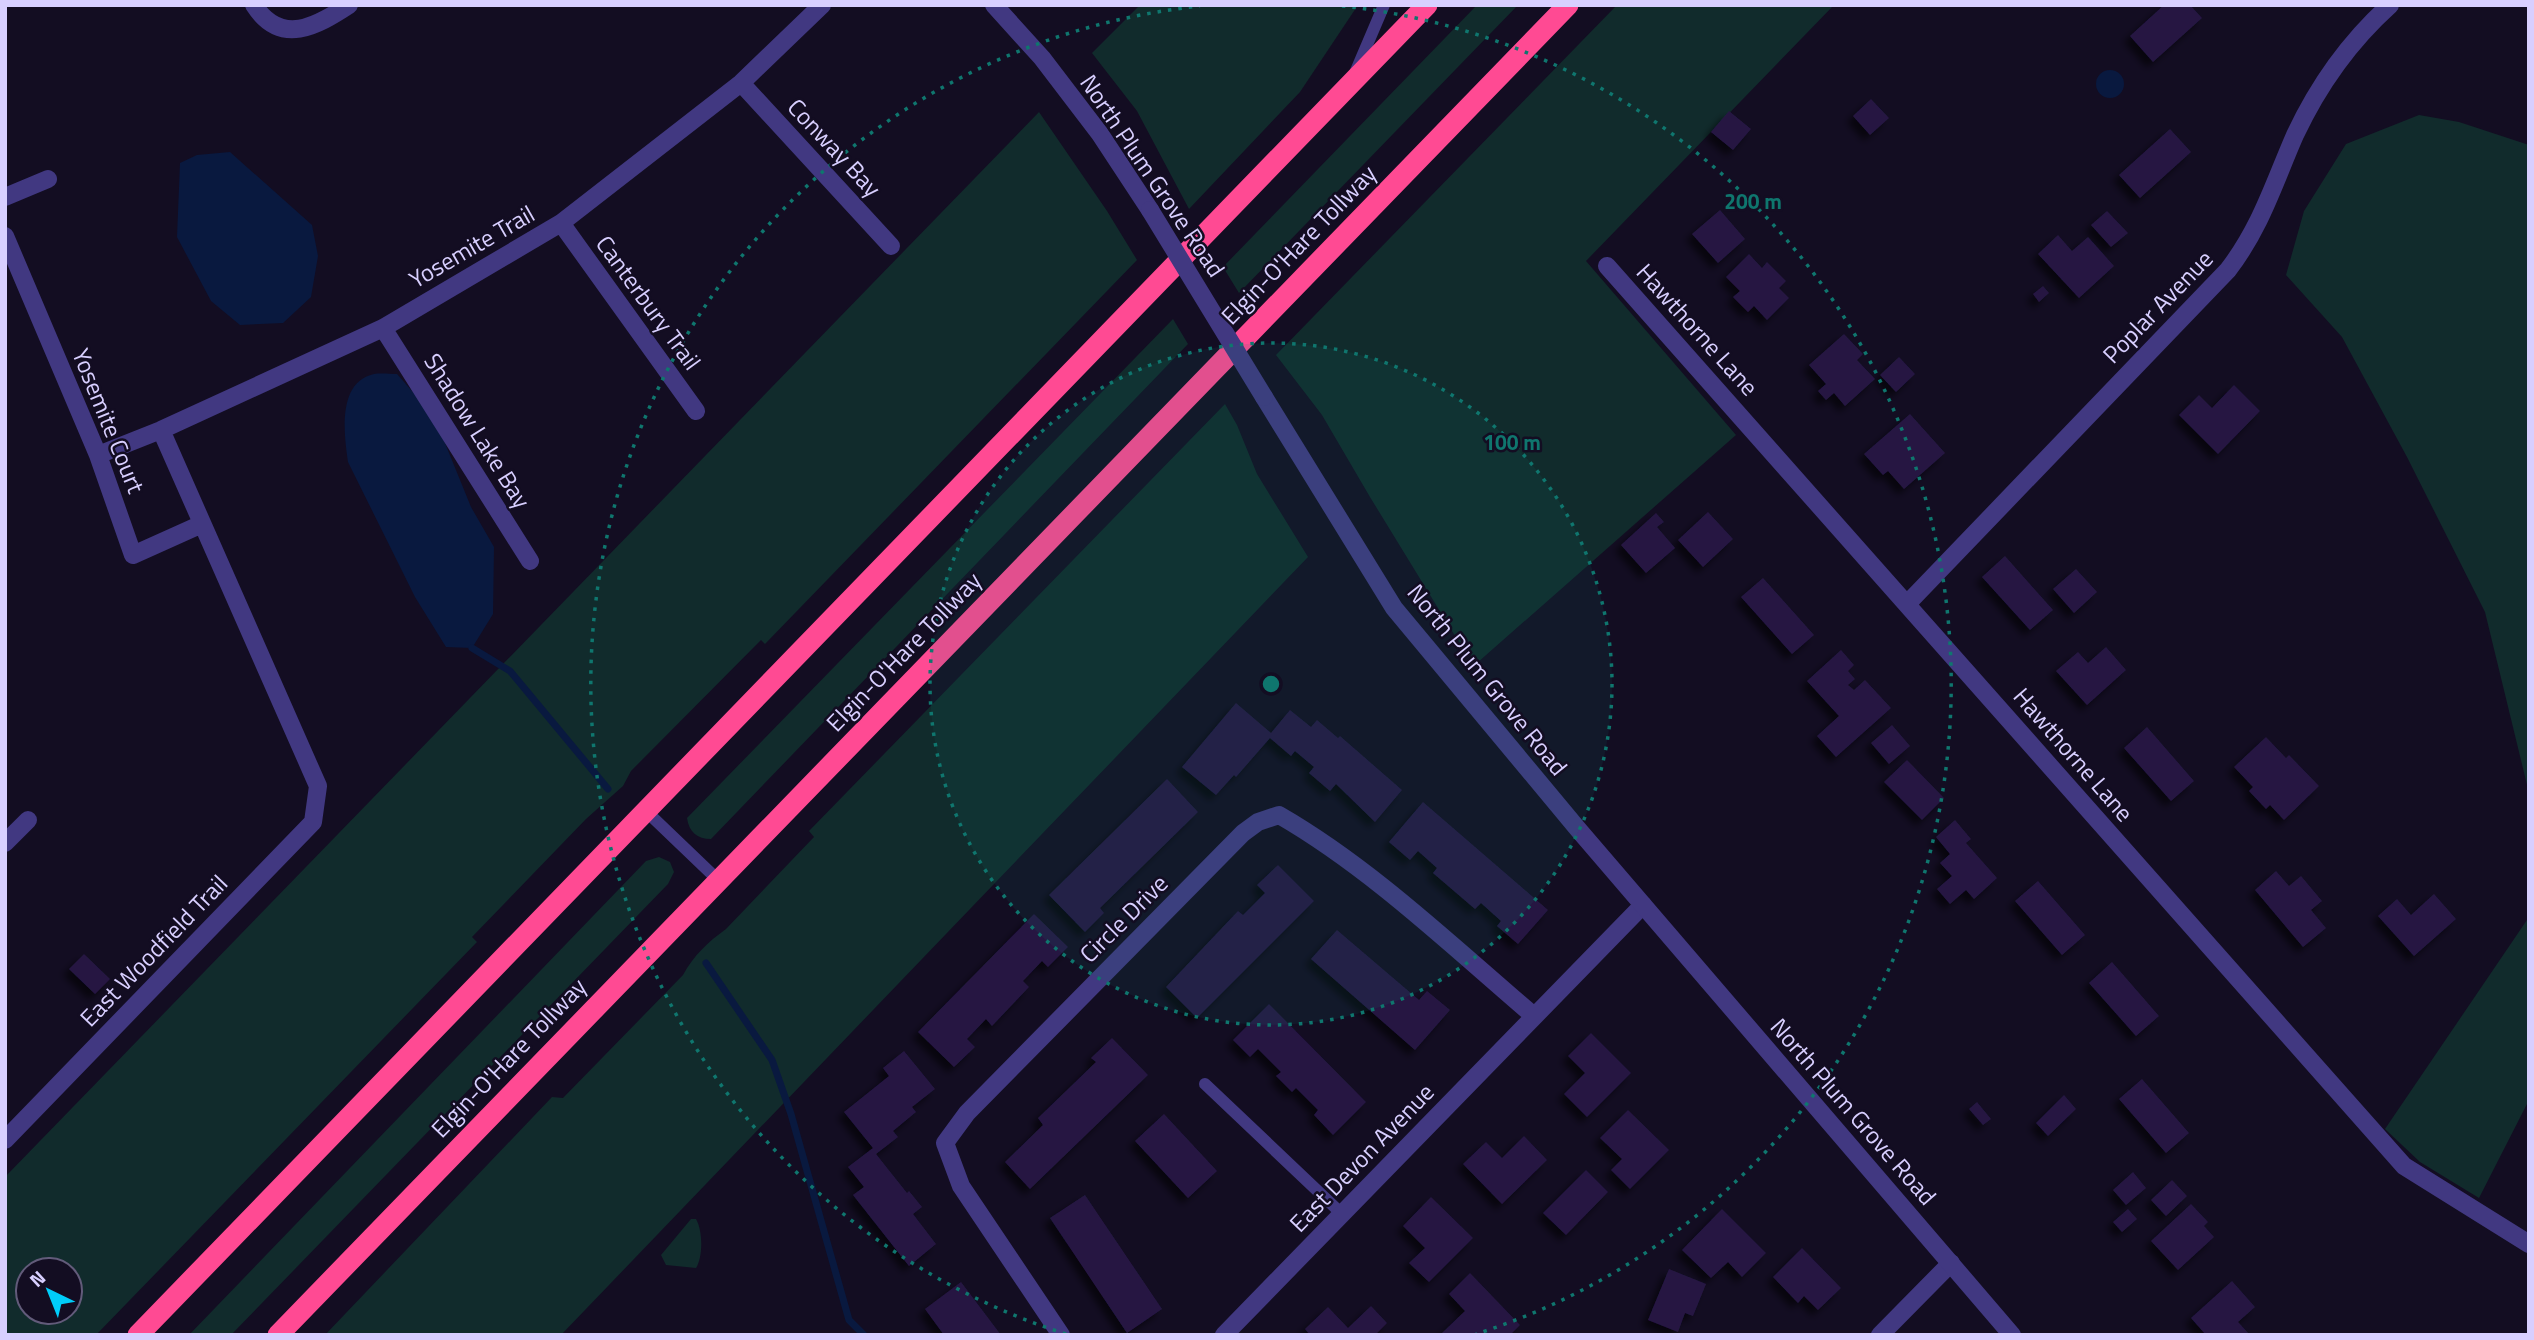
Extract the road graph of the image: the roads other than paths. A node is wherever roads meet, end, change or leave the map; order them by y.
1 (254, 5) edge
2 (349, 5) edge
3 (822, 5) edge
4 (994, 5) edge
5 (1384, 5) edge
6 (1427, 5) edge
7 (1568, 5) edge
8 (2390, 5) edge
9 (741, 83) junction
10 (1350, 85) junction
11 (48, 179) dead end
12 (5, 197) edge
13 (561, 223) junction
14 (5, 236) edge
15 (891, 246) dead end
16 (1607, 266) dead end
17 (383, 328) junction
18 (696, 411) dead end
19 (161, 430) junction
20 (98, 455) junction
21 (202, 524) junction
22 (530, 561) dead end
23 (1907, 604) junction
24 (318, 786) joint
25 (647, 812) junction
26 (28, 820) dead end
27 (5, 843) edge
28 (718, 880) junction
29 (1643, 905) junction
30 (1534, 1016) junction
31 (1205, 1084) dead end
32 (7, 1134) edge
33 (1342, 1214) junction
34 (2529, 1244) edge
35 (1951, 1263) junction
36 (138, 1335) edge
37 (278, 1335) edge
38 (1061, 1335) edge
39 (1224, 1335) edge
40 (1880, 1335) edge
41 (2012, 1335) edge

1 - 2 street
3 - 9 street, Yosemite Trail
4 - 29 street, North Plum Grove Road, bridge
5 - 10 lane
6 - 10 highway
7 - 28 highway, Elgin-O'Hare Tollway
8 - 23 street, Poplar Avenue
9 - 13 street, Yosemite Trail
9 - 15 street, Conway Bay
10 - 25 highway
11 - 12 street
13 - 17 street, Yosemite Trail
13 - 18 street, Canterbury Trail
14 - 20 street, Yosemite Court
16 - 23 street, Hawthorne Lane
17 - 19 street, Yosemite Trail
17 - 22 street, Shadow Lake Bay
19 - 20 street, Yosemite Trail
19 - 21 street, Yosemite Court
20 - 21 street, Yosemite Court
21 - 24 street, Yosemite Court
23 - 34 street, Hawthorne Lane
24 - 32 street, East Woodfield Trail
25 - 28 lane
25 - 36 highway
26 - 27 street
28 - 37 highway, Elgin-O'Hare Tollway
29 - 30 street, East Devon Avenue
29 - 35 street, North Plum Grove Road
30 - 33 street, East Devon Avenue
30 - 38 street, Circle Drive
31 - 33 lane
33 - 39 street, East Devon Avenue
35 - 40 street
35 - 41 street, North Plum Grove Road

